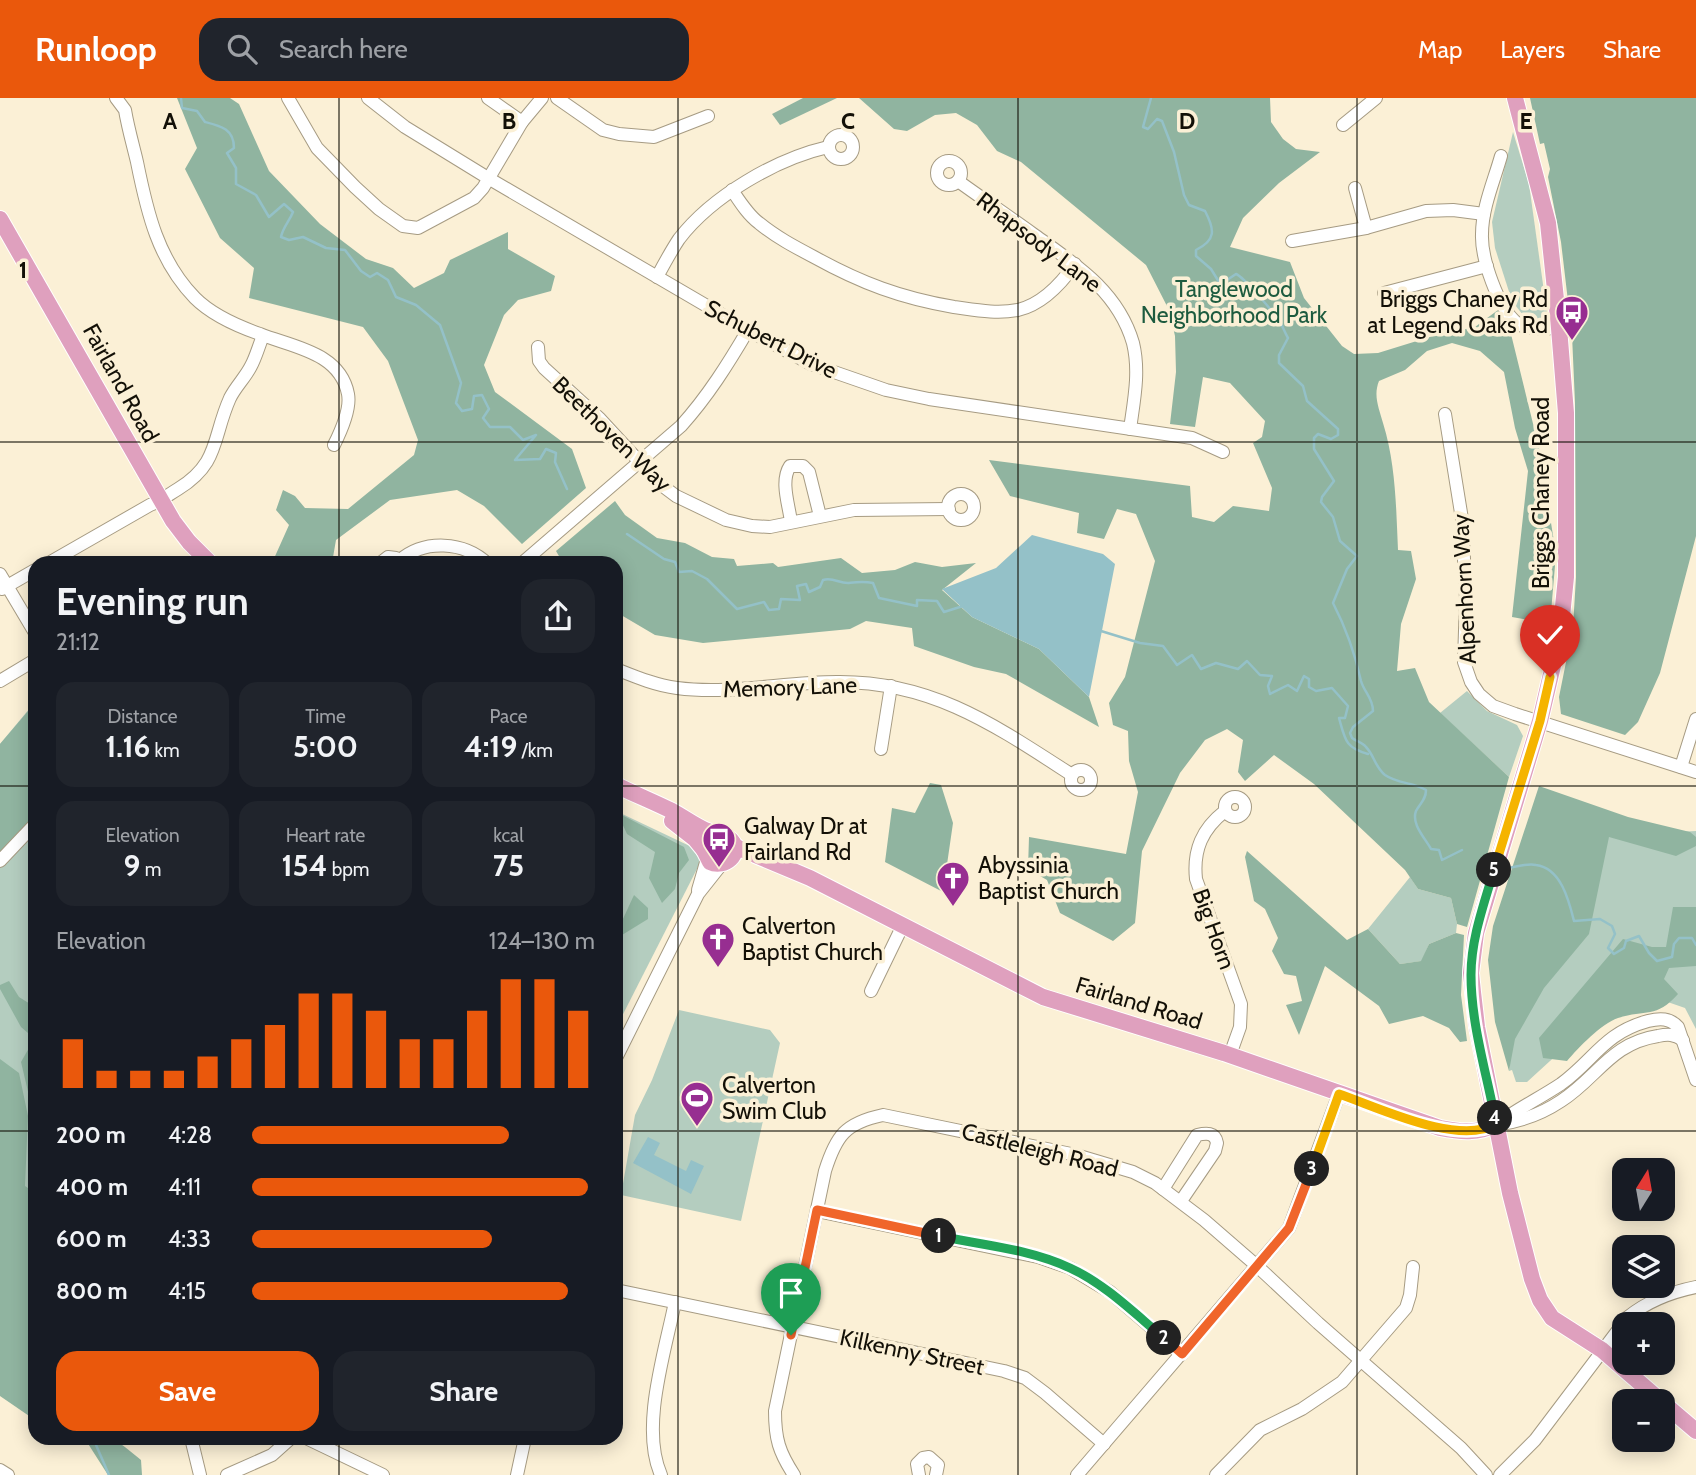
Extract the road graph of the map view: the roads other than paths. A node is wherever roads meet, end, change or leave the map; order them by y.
1 (116, 98) edge
2 (288, 98) edge
3 (368, 98) edge
4 (488, 98) edge
5 (542, 98) edge
6 (557, 98) edge
7 (1376, 98) edge
8 (1516, 98) edge
9 (708, 116) dead end
10 (523, 122) junction
11 (1343, 125) dead end
12 (828, 147) dead end
13 (1501, 156) dead end
14 (488, 178) junction
15 (958, 181) dead end
16 (1355, 188) dead end
17 (732, 190) junction
18 (1484, 214) junction
19 (0, 219) edge
20 (1366, 228) junction
21 (1292, 241) dead end
22 (1075, 264) junction
23 (1487, 266) junction
24 (657, 277) junction
25 (1384, 293) dead end
26 (1559, 328) junction
27 (748, 330) junction
28 (262, 336) junction
29 (538, 347) dead end
30 (1445, 414) dead end
31 (1130, 429) junction
32 (334, 445) dead end
33 (1223, 452) dead end
34 (640, 463) junction
35 (162, 501) junction
36 (948, 509) dead end
37 (820, 516) junction
38 (791, 522) junction
39 (61, 556) edge
40 (203, 556) edge
41 (405, 556) edge
42 (477, 556) edge
43 (530, 556) edge
44 (0, 574) edge
45 (28, 574) edge
46 (4, 588) edge
47 (28, 623) edge
48 (28, 664) edge
49 (623, 672) edge
50 (0, 681) edge
51 (891, 687) junction
52 (1696, 719) edge
53 (1540, 721) junction
54 (881, 749) dead end
55 (1681, 767) junction
56 (1696, 772) edge
57 (1072, 775) dead end
58 (623, 788) edge
59 (623, 798) edge
60 (1225, 811) dead end
61 (28, 831) edge
62 (716, 835) junction
63 (734, 846) junction
64 (715, 859) junction
65 (0, 861) edge
66 (783, 867) junction
67 (902, 927) junction
68 (871, 991) dead end
69 (1683, 1040) junction
70 (623, 1044) edge
71 (1230, 1055) junction
72 (1696, 1080) edge
73 (1339, 1094) junction
74 (1539, 1097) junction
75 (1546, 1110) junction
76 (1497, 1124) junction
77 (1163, 1189) junction
78 (1181, 1202) junction
79 (817, 1210) junction
80 (1257, 1266) junction
81 (1413, 1268) dead end
82 (1696, 1287) edge
83 (623, 1291) edge
84 (675, 1302) junction
85 (792, 1327) junction
86 (1602, 1350) junction
87 (1182, 1354) junction
88 (1362, 1360) junction
89 (1647, 1389) edge
90 (1675, 1413) edge
91 (1696, 1431) edge
92 (1104, 1444) junction
93 (193, 1445) edge
94 (283, 1445) edge
95 (321, 1445) edge
96 (523, 1445) edge
97 (0, 1470) edge
98 (8, 1475) edge
99 (200, 1475) edge
100 (227, 1475) edge
101 (383, 1475) edge
102 (517, 1475) edge
103 (661, 1475) edge
104 (794, 1475) edge
105 (919, 1475) edge
106 (936, 1475) edge
107 (1077, 1475) edge
108 (1216, 1475) edge
109 (1486, 1475) edge
110 (1500, 1475) edge

1 - 28 street
2 - 14 street
3 - 14 street, Schubert Drive
4 - 10 street
5 - 10 street
6 - 9 street
7 - 11 street
8 - 26 main road, Briggs Chaney Road
10 - 14 street
12 - 17 street
13 - 18 street
14 - 24 street, Schubert Drive
15 - 22 street, Rhapsody Lane
16 - 20 street
17 - 22 street
17 - 24 street
18 - 20 street
18 - 23 street
19 - 35 main road, Fairland Road
20 - 21 street
22 - 31 street, Rhapsody Lane
23 - 25 street
23 - 26 street
24 - 27 street, Schubert Drive
26 - 53 main road, Briggs Chaney Road
27 - 31 street, Schubert Drive
27 - 34 street
28 - 32 street
28 - 35 street
29 - 34 street, Beethoven Way
30 - 53 street, Alpenhorn Way
31 - 33 street, Schubert Drive
34 - 38 street, Beethoven Way
34 - 43 street
35 - 39 street
35 - 40 main road, Fairland Road
36 - 37 street, Beethoven Way
37 - 38 street, Beethoven Way
37 - 38 street
41 - 42 street
44 - 46 street
45 - 46 street
46 - 47 street
48 - 50 street
49 - 51 street, Memory Lane
51 - 54 street
51 - 57 street, Memory Lane
52 - 55 street
53 - 55 street, Alpenhorn Way
53 - 76 main road, Briggs Chaney Road
55 - 56 street, Alpenhorn Way
58 - 62 main road
59 - 64 main road
60 - 71 street, Big Horn
61 - 65 street
62 - 63 main road, Fairland Road
62 - 64 main road
63 - 64 main road
63 - 66 main road, Fairland Road
64 - 66 main road, Fairland Road
64 - 70 street
66 - 67 main road, Fairland Road
67 - 68 street
67 - 71 main road, Fairland Road
69 - 72 street
69 - 74 street
69 - 75 street
71 - 73 main road, Fairland Road
73 - 76 main road, Fairland Road
73 - 80 street
74 - 75 street
74 - 76 street
75 - 76 street
76 - 86 main road, Briggs Chaney Road
77 - 78 street, Castleleigh Road
77 - 78 street
77 - 79 street, Castleleigh Road
78 - 80 street, Castleleigh Road
79 - 85 street, Castleleigh Road
79 - 87 street
80 - 87 street
80 - 88 street, Castleleigh Road
81 - 88 street
82 - 86 street
83 - 84 street, Kilkenny Street
84 - 85 street, Kilkenny Street
84 - 103 street
85 - 92 street, Kilkenny Street
85 - 104 street, Castleleigh Road
86 - 89 main road, Briggs Chaney Road
86 - 110 street
87 - 92 street
88 - 108 street
88 - 109 street, Castleleigh Road
90 - 91 main road, Briggs Chaney Road
92 - 107 street
93 - 99 street
94 - 100 street
95 - 101 street
96 - 102 street
97 - 98 street
105 - 106 street

